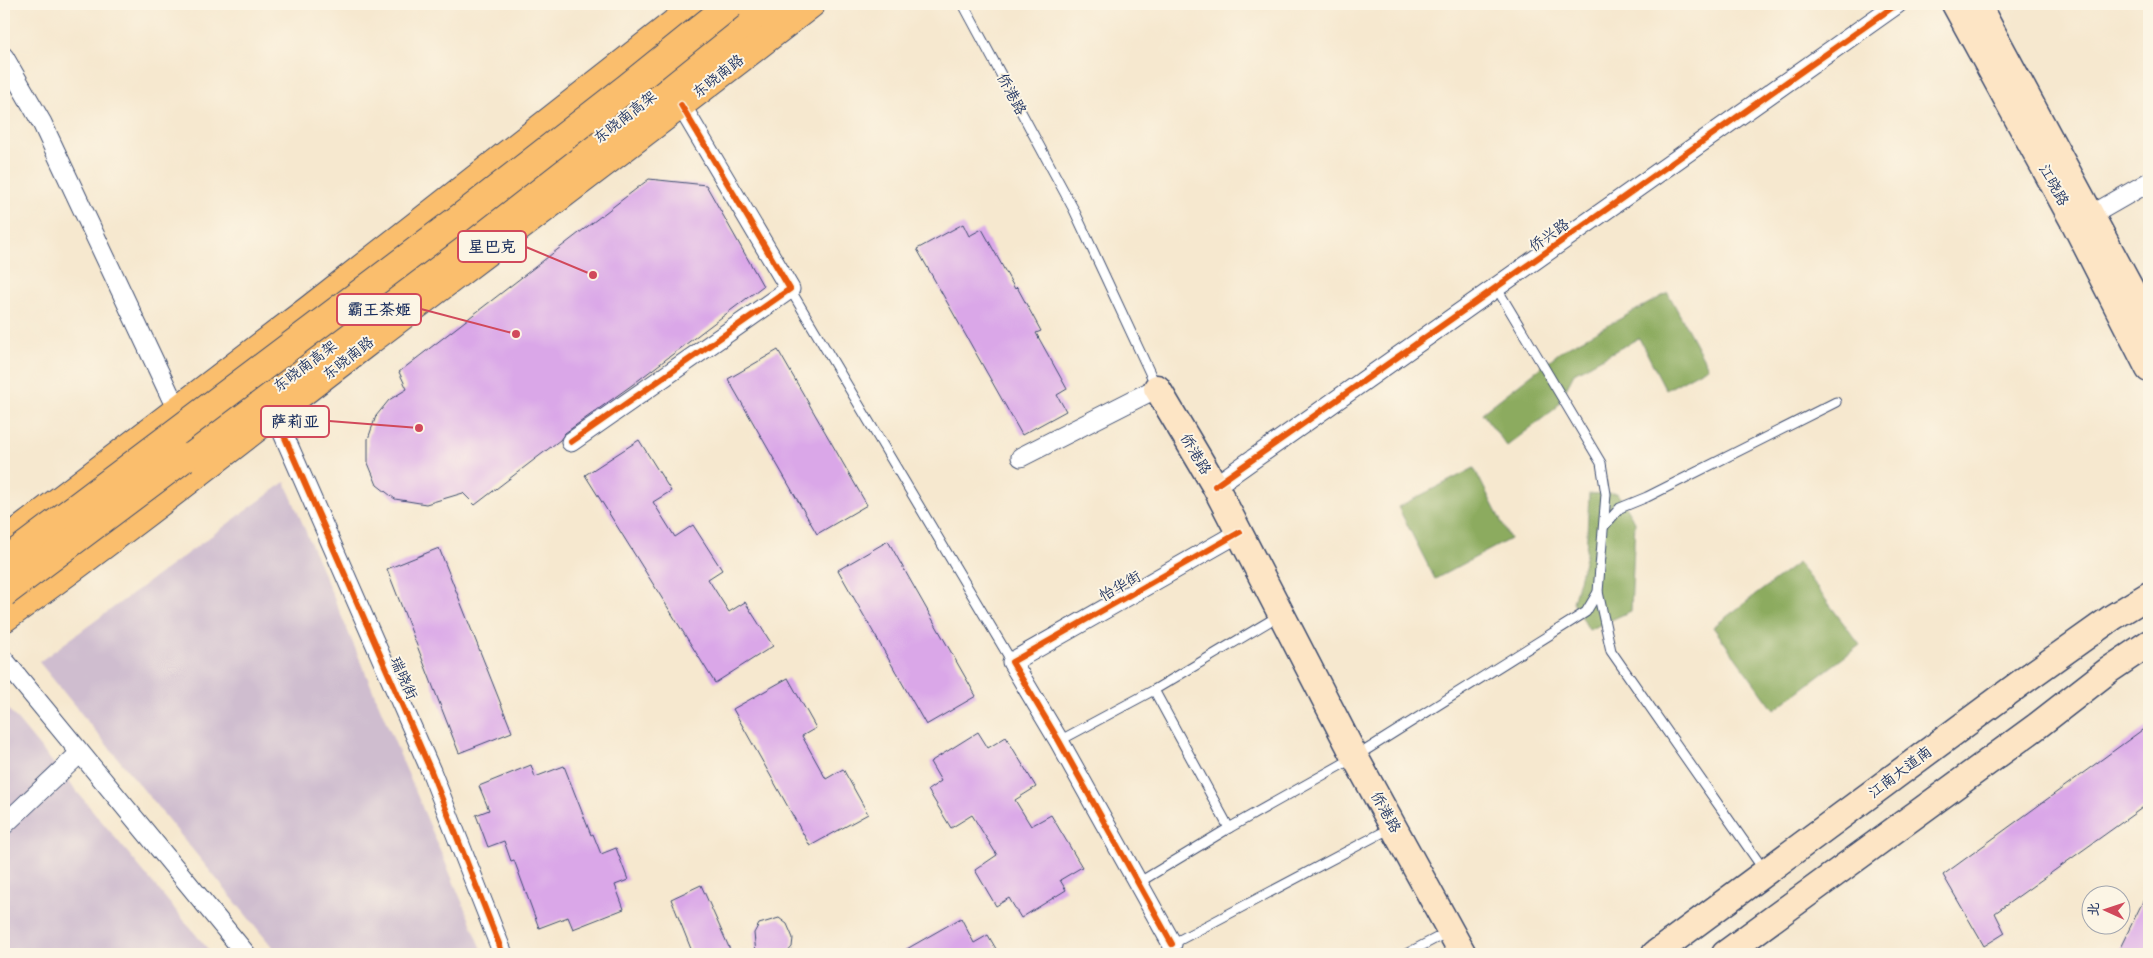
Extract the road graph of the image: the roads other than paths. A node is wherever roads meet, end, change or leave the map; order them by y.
1 (699, 4) edge
2 (730, 4) edge
3 (768, 4) edge
4 (811, 4) edge
5 (963, 4) edge
6 (1898, 4) edge
7 (1955, 4) edge
8 (1977, 4) edge
9 (4, 57) edge
10 (681, 105) junction
11 (2149, 182) edge
12 (2083, 219) junction
13 (1496, 287) junction
14 (790, 289) junction
15 (2143, 321) edge
16 (2149, 369) edge
17 (1157, 388) junction
18 (1836, 402) dead end
19 (177, 410) junction
20 (275, 415) junction
21 (570, 442) dead end
22 (1021, 457) dead end
23 (113, 481) junction
24 (1215, 486) junction
25 (1604, 527) junction
26 (1240, 532) junction
27 (4, 543) edge
28 (4, 548) edge
29 (4, 562) edge
30 (4, 592) edge
31 (1598, 592) junction
32 (2149, 595) edge
33 (1282, 614) junction
34 (4, 618) edge
35 (2149, 643) edge
36 (4, 660) edge
37 (1012, 662) junction
38 (1154, 690) junction
39 (1059, 741) junction
40 (80, 753) junction
41 (1355, 757) junction
42 (4, 825) edge
43 (1394, 827) junction
44 (1229, 828) junction
45 (1766, 872) junction
46 (1138, 883) junction
47 (1450, 930) junction
48 (1172, 944) joint
49 (246, 954) edge
50 (503, 954) edge
51 (1406, 954) edge
52 (1463, 954) edge
53 (1655, 954) edge
54 (1725, 954) edge

1 - 19 main road
2 - 23 main road, 东晓南高架, bridge
3 - 30 main road, 东晓南高架, bridge
4 - 10 main road, 东晓南路
5 - 17 lane, 侨港路
6 - 13 street, 侨兴路
7 - 12 street, 江晓路
8 - 12 street, 江晓路
9 - 19 street
10 - 14 street
10 - 20 main road, 东晓南路
11 - 12 street
12 - 15 street, 江晓路
13 - 24 street, 侨兴路
13 - 25 lane
14 - 21 street
14 - 37 lane
15 - 16 street, 江晓路
17 - 22 street
17 - 24 street, 侨港路
18 - 25 lane
19 - 27 main road
20 - 34 main road, 东晓南路
20 - 50 street, 瑞晓街
23 - 28 main road, bridge
23 - 29 main road, 东晓南高架, bridge
24 - 26 street, 侨港路
25 - 31 lane
26 - 33 street, 侨港路
26 - 37 street, 怡华街
31 - 41 lane
31 - 45 lane
32 - 45 street, 江南大道南
33 - 38 lane
33 - 41 street, 侨港路
35 - 54 street
36 - 40 street
37 - 39 street
38 - 39 lane
38 - 44 lane
39 - 46 street
40 - 42 street
40 - 49 street
41 - 43 street, 侨港路
41 - 44 lane
43 - 47 street, 侨港路
43 - 48 lane
44 - 46 lane
45 - 53 street, 江南大道南
46 - 48 street
47 - 51 lane
47 - 52 street, 侨港路

